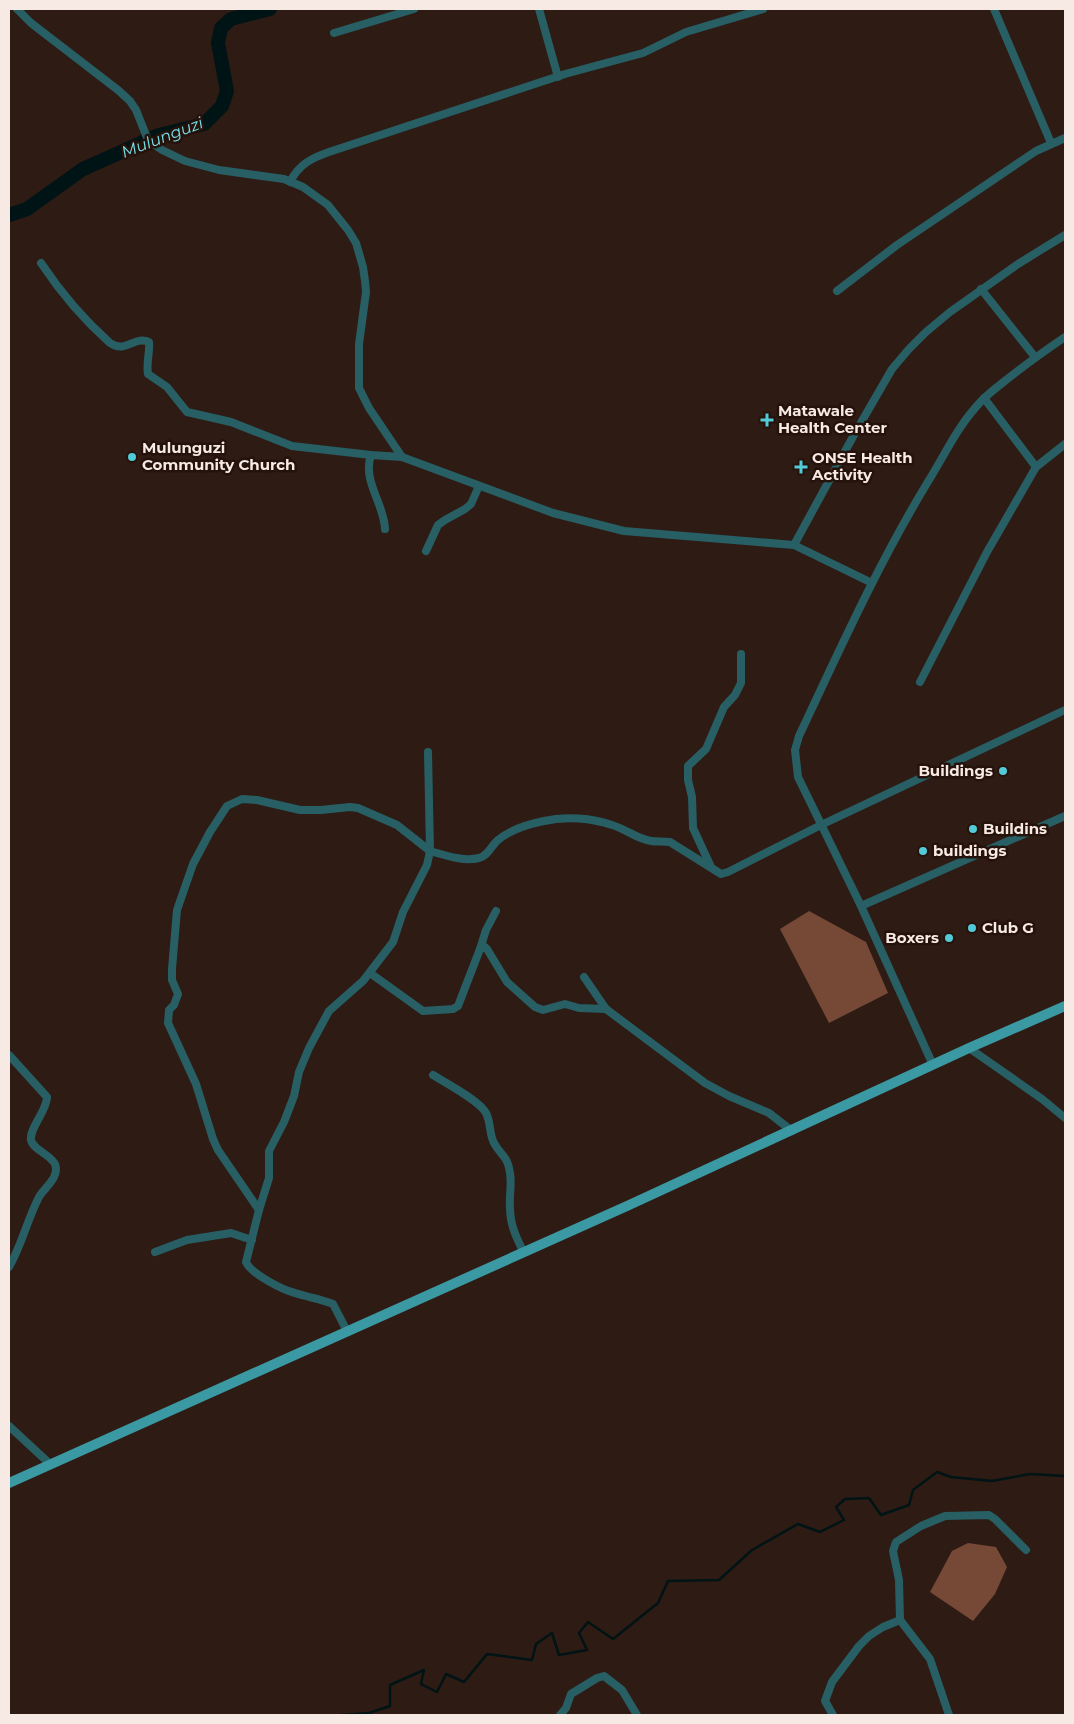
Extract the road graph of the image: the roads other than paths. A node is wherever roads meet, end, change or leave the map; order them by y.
1 (17, 9) edge
2 (414, 9) edge
3 (539, 9) edge
4 (763, 9) edge
5 (994, 9) edge
6 (334, 33) dead end
7 (558, 77) junction
8 (1065, 138) edge
9 (1051, 143) junction
10 (290, 182) junction
11 (1065, 235) edge
12 (42, 263) dead end
13 (981, 289) junction
14 (837, 291) dead end
15 (1065, 337) edge
16 (1035, 357) junction
17 (984, 398) junction
18 (1065, 444) edge
19 (371, 455) junction
20 (402, 457) junction
21 (1036, 467) junction
22 (479, 486) junction
23 (385, 529) dead end
24 (794, 545) junction
25 (426, 551) dead end
26 (872, 583) junction
27 (741, 654) dead end
28 (920, 682) dead end
29 (1065, 710) edge
30 (428, 752) dead end
31 (1065, 816) edge
32 (821, 825) junction
33 (430, 851) junction
34 (712, 869) junction
35 (861, 906) junction
36 (496, 911) dead end
37 (480, 950) junction
38 (370, 973) junction
39 (584, 977) dead end
40 (1065, 1006) edge
41 (606, 1009) junction
42 (969, 1048) junction
43 (9, 1055) edge
44 (933, 1065) junction
45 (433, 1075) dead end
46 (1065, 1118) edge
47 (792, 1131) junction
48 (259, 1210) junction
49 (252, 1240) junction
50 (524, 1251) junction
51 (155, 1252) dead end
52 (9, 1267) edge
53 (347, 1331) junction
54 (9, 1426) edge
55 (50, 1464) junction
56 (9, 1483) edge
57 (1026, 1550) dead end
58 (900, 1620) junction
59 (560, 1715) edge
60 (636, 1715) edge
61 (833, 1715) edge
62 (949, 1715) edge

1 - 10 street
2 - 6 street
3 - 7 street
4 - 7 street
5 - 9 street
7 - 10 street
8 - 9 street
9 - 14 street
10 - 20 street
11 - 13 street
12 - 19 street
13 - 16 street
13 - 24 street
15 - 16 street
16 - 17 street
17 - 21 street
17 - 26 street
18 - 21 street
19 - 20 street
19 - 23 street
20 - 22 street
21 - 28 street
22 - 24 street
22 - 25 street
24 - 26 street
26 - 32 street
27 - 34 street
29 - 32 street
30 - 33 street
31 - 35 street
32 - 34 street
32 - 35 street
33 - 34 street
33 - 38 street
33 - 48 street
35 - 44 street
36 - 37 street
37 - 38 street
37 - 41 street
38 - 48 street
39 - 41 street
40 - 42 main road
41 - 47 street
42 - 44 main road
42 - 46 street
43 - 52 street
44 - 47 main road
45 - 50 street
47 - 50 main road
48 - 49 street
49 - 51 street
49 - 53 street
50 - 53 main road
53 - 55 main road
54 - 55 street
55 - 56 main road
57 - 58 street
58 - 61 street
58 - 62 street
59 - 60 street

